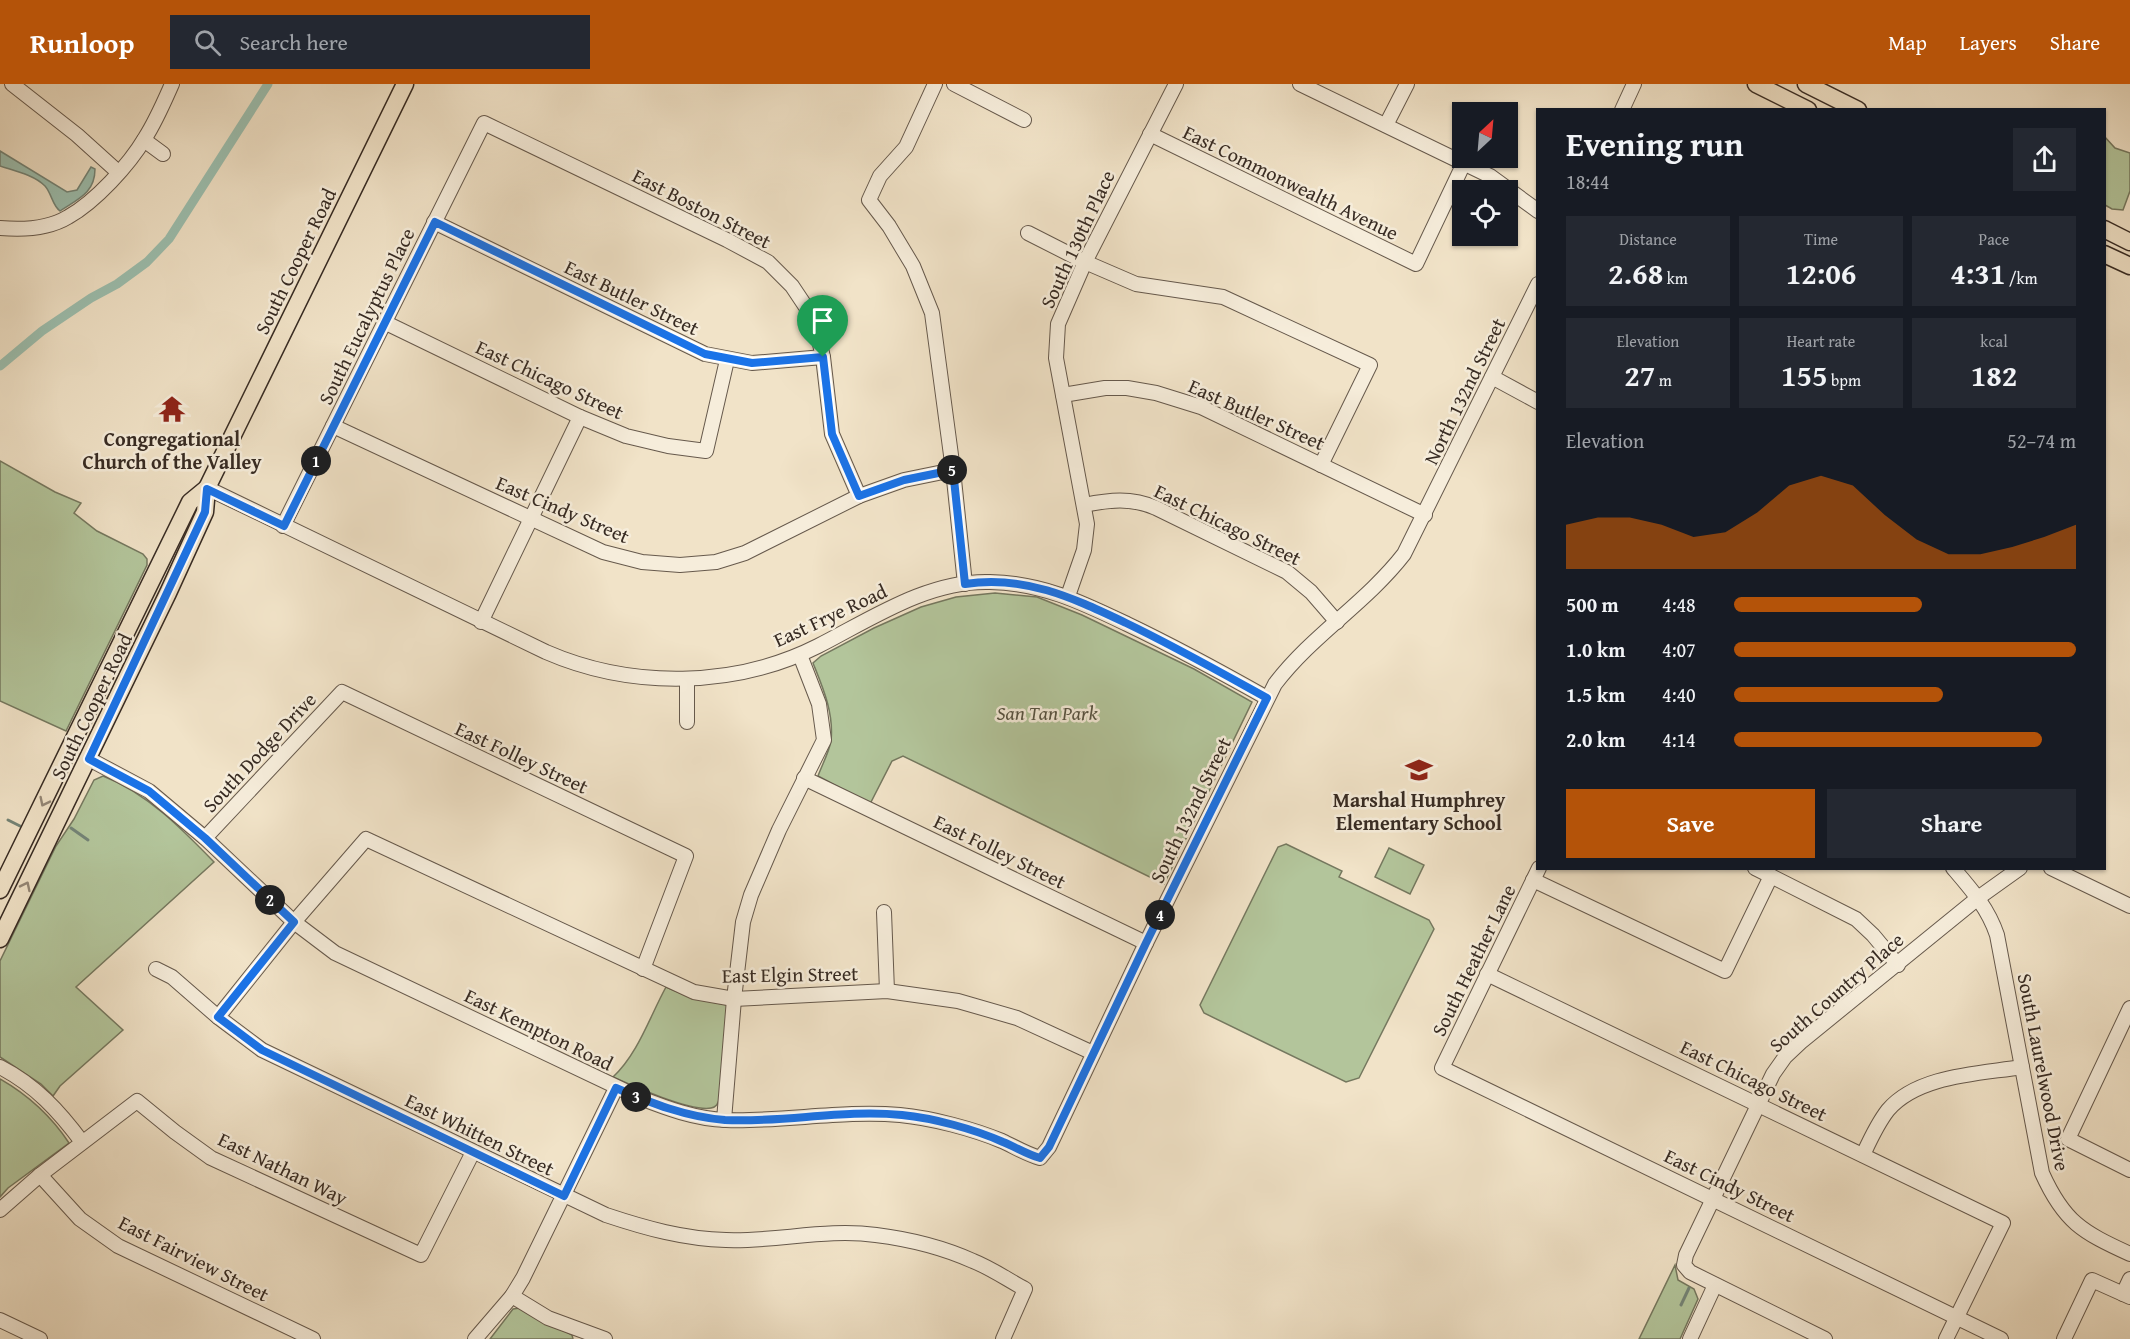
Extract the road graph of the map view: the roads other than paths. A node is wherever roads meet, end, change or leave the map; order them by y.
1 (12, 84) edge
2 (172, 84) edge
3 (405, 84) edge
4 (934, 84) edge
5 (954, 84) edge
6 (1176, 84) edge
7 (1300, 84) edge
8 (1407, 84) edge
9 (1634, 84) edge
10 (1756, 84) edge
11 (1806, 84) edge
12 (1623, 108) edge
13 (1804, 108) edge
14 (1854, 108) edge
15 (1024, 120) dead end
16 (484, 123) joint
17 (1386, 125) junction
18 (1150, 134) junction
19 (144, 140) junction
20 (163, 154) dead end
21 (1452, 157) edge
22 (1462, 168) edge
23 (1474, 168) edge
24 (118, 172) junction
25 (1536, 210) edge
26 (435, 222) junction
27 (0, 228) edge
28 (2106, 230) edge
29 (1028, 233) dead end
30 (2130, 242) edge
31 (2106, 255) edge
32 (1085, 262) junction
33 (2130, 266) edge
34 (1536, 288) edge
35 (384, 322) junction
36 (823, 357) junction
37 (727, 360) junction
38 (1492, 377) junction
39 (1063, 395) junction
40 (1536, 401) edge
41 (580, 417) junction
42 (333, 426) junction
43 (1321, 465) junction
44 (953, 470) junction
45 (207, 489) junction
46 (859, 496) junction
47 (1084, 505) junction
48 (1425, 515) junction
49 (531, 519) junction
50 (284, 526) junction
51 (165, 553) junction
52 (182, 561) junction
53 (965, 584) junction
54 (1068, 596) junction
55 (481, 621) junction
56 (1337, 622) junction
57 (800, 655) junction
58 (687, 679) junction
59 (342, 692) joint
60 (1267, 698) junction
61 (687, 722) dead end
62 (70, 750) junction
63 (89, 759) junction
64 (804, 778) junction
65 (205, 838) junction
66 (1759, 870) edge
67 (1955, 870) edge
68 (2017, 870) edge
69 (2055, 870) edge
70 (1536, 874) edge
71 (1771, 876) junction
72 (0, 890) edge
73 (1978, 898) junction
74 (2130, 906) edge
75 (884, 912) dead end
76 (294, 922) junction
77 (0, 939) edge
78 (1146, 943) junction
79 (1898, 964) junction
80 (156, 969) dead end
81 (643, 969) junction
82 (1487, 974) junction
83 (887, 991) junction
84 (734, 999) junction
85 (2130, 1008) edge
86 (218, 1017) junction
87 (1093, 1053) junction
88 (0, 1067) edge
89 (2022, 1067) junction
90 (1442, 1068) joint
91 (616, 1088) junction
92 (1759, 1104) junction
93 (724, 1120) junction
94 (82, 1142) junction
95 (473, 1152) junction
96 (1863, 1155) junction
97 (1040, 1158) joint
98 (2130, 1170) edge
99 (40, 1175) junction
100 (564, 1196) junction
101 (1713, 1198) junction
102 (0, 1210) edge
103 (2130, 1254) edge
104 (2130, 1279) edge
105 (1715, 1285) junction
106 (512, 1296) junction
107 (2127, 1296) edge
108 (1957, 1317) junction
109 (0, 1320) edge
110 (586, 1336) edge
111 (40, 1339) edge
112 (313, 1339) edge
113 (475, 1339) edge
114 (605, 1339) edge
115 (1003, 1339) edge
116 (1689, 1339) edge
117 (1825, 1339) edge
118 (1946, 1339) edge
119 (2001, 1339) edge
120 (2064, 1339) edge

1 - 24 street
2 - 19 street
3 - 45 main road, South Cooper Road
4 - 44 street
5 - 15 street
6 - 18 street, South 130th Place
7 - 17 street
8 - 17 street
9 - 12 street
10 - 13 main road
11 - 14 main road
16 - 26 street, South Eucalyptus Place
16 - 36 street, East Boston Street
17 - 21 street
18 - 22 street, East Commonwealth Avenue
18 - 32 street, South 130th Place
19 - 20 street
19 - 24 street
23 - 25 street
24 - 27 street
26 - 35 street, South Eucalyptus Place
26 - 37 street, East Butler Street
28 - 30 main road
29 - 32 street
31 - 33 main road
32 - 39 street, South 130th Place
32 - 43 street
34 - 38 street, North 132nd Street
35 - 41 street, East Chicago Street
35 - 42 street, South Eucalyptus Place
36 - 37 street, East Butler Street
36 - 46 street, East Boston Street
37 - 41 street, East Chicago Street
38 - 40 street
38 - 48 street, North 132nd Street
39 - 43 street, East Butler Street
39 - 47 street, South 130th Place
41 - 49 street
42 - 49 street, East Cindy Street
42 - 50 street, South Eucalyptus Place
43 - 48 street, East Butler Street
44 - 46 street, East Cindy Street
44 - 53 street
45 - 50 street, East Frye Road
45 - 51 main road, South Cooper Road
45 - 52 main road, South Cooper Road
46 - 49 street, East Cindy Street
47 - 54 street, South 130th Place
47 - 56 street, East Chicago Street
48 - 56 street, South 132nd Street
49 - 55 street
50 - 55 street, East Frye Road
51 - 52 main road
51 - 62 main road, South Cooper Road
52 - 63 main road, South Cooper Road
53 - 54 street, East Frye Road
53 - 57 street, East Frye Road
54 - 60 street, East Frye Road
55 - 58 street, East Frye Road
56 - 60 street, South 132nd Street
57 - 58 street, East Frye Road
57 - 64 street
58 - 61 street
59 - 65 street, South Dodge Drive
59 - 81 street, East Folley Street
60 - 78 street, South 132nd Street
62 - 63 main road
62 -> 72 main road, South Cooper Road
63 - 65 street, East Kempton Road
77 -> 63 main road, South Cooper Road
64 - 78 street, East Folley Street
64 - 84 street
65 - 76 street, East Kempton Road
66 - 71 street
67 - 73 street
68 - 73 street
69 - 74 street
70 - 71 street
70 - 82 street, South Heather Lane
71 - 79 street
73 - 79 street, South Country Place
73 - 89 street, South Laurelwood Drive
75 - 83 street
76 - 81 street, East Elgin Street
76 - 86 street
76 - 91 street, East Kempton Road
78 - 87 street, South 132nd Street
79 - 92 street, South Country Place
80 - 86 street, East Whitten Street
81 - 84 street, East Elgin Street
82 - 90 street, South Heather Lane
82 - 92 street, East Chicago Street
83 - 84 street, East Elgin Street
83 - 87 street, East Elgin Street
84 - 93 street
85 - 98 street
86 - 95 street, East Whitten Street
87 - 97 street, South 132nd Street
88 - 94 street
89 - 96 street
89 - 103 street, South Laurelwood Drive
90 - 101 street, East Cindy Street
91 - 93 street, East Kempton Road
91 - 100 street
92 - 96 street, East Chicago Street
92 - 101 street, South Country Place
93 - 97 street, East Kempton Road
94 - 95 street, East Nathan Way
94 - 99 street
95 - 100 street, East Whitten Street
96 - 108 street, East Chicago Street
99 - 102 street
99 - 112 street, East Fairview Street
100 - 106 street
100 - 115 street, East Whitten Street
101 - 105 street, South Country Place
101 - 108 street, East Cindy Street
104 - 107 street
105 - 116 street
105 - 117 street
106 - 110 street
106 - 113 street
107 - 120 street
108 - 118 street
108 - 119 street, East Cindy Street
109 - 111 street
110 - 114 street

